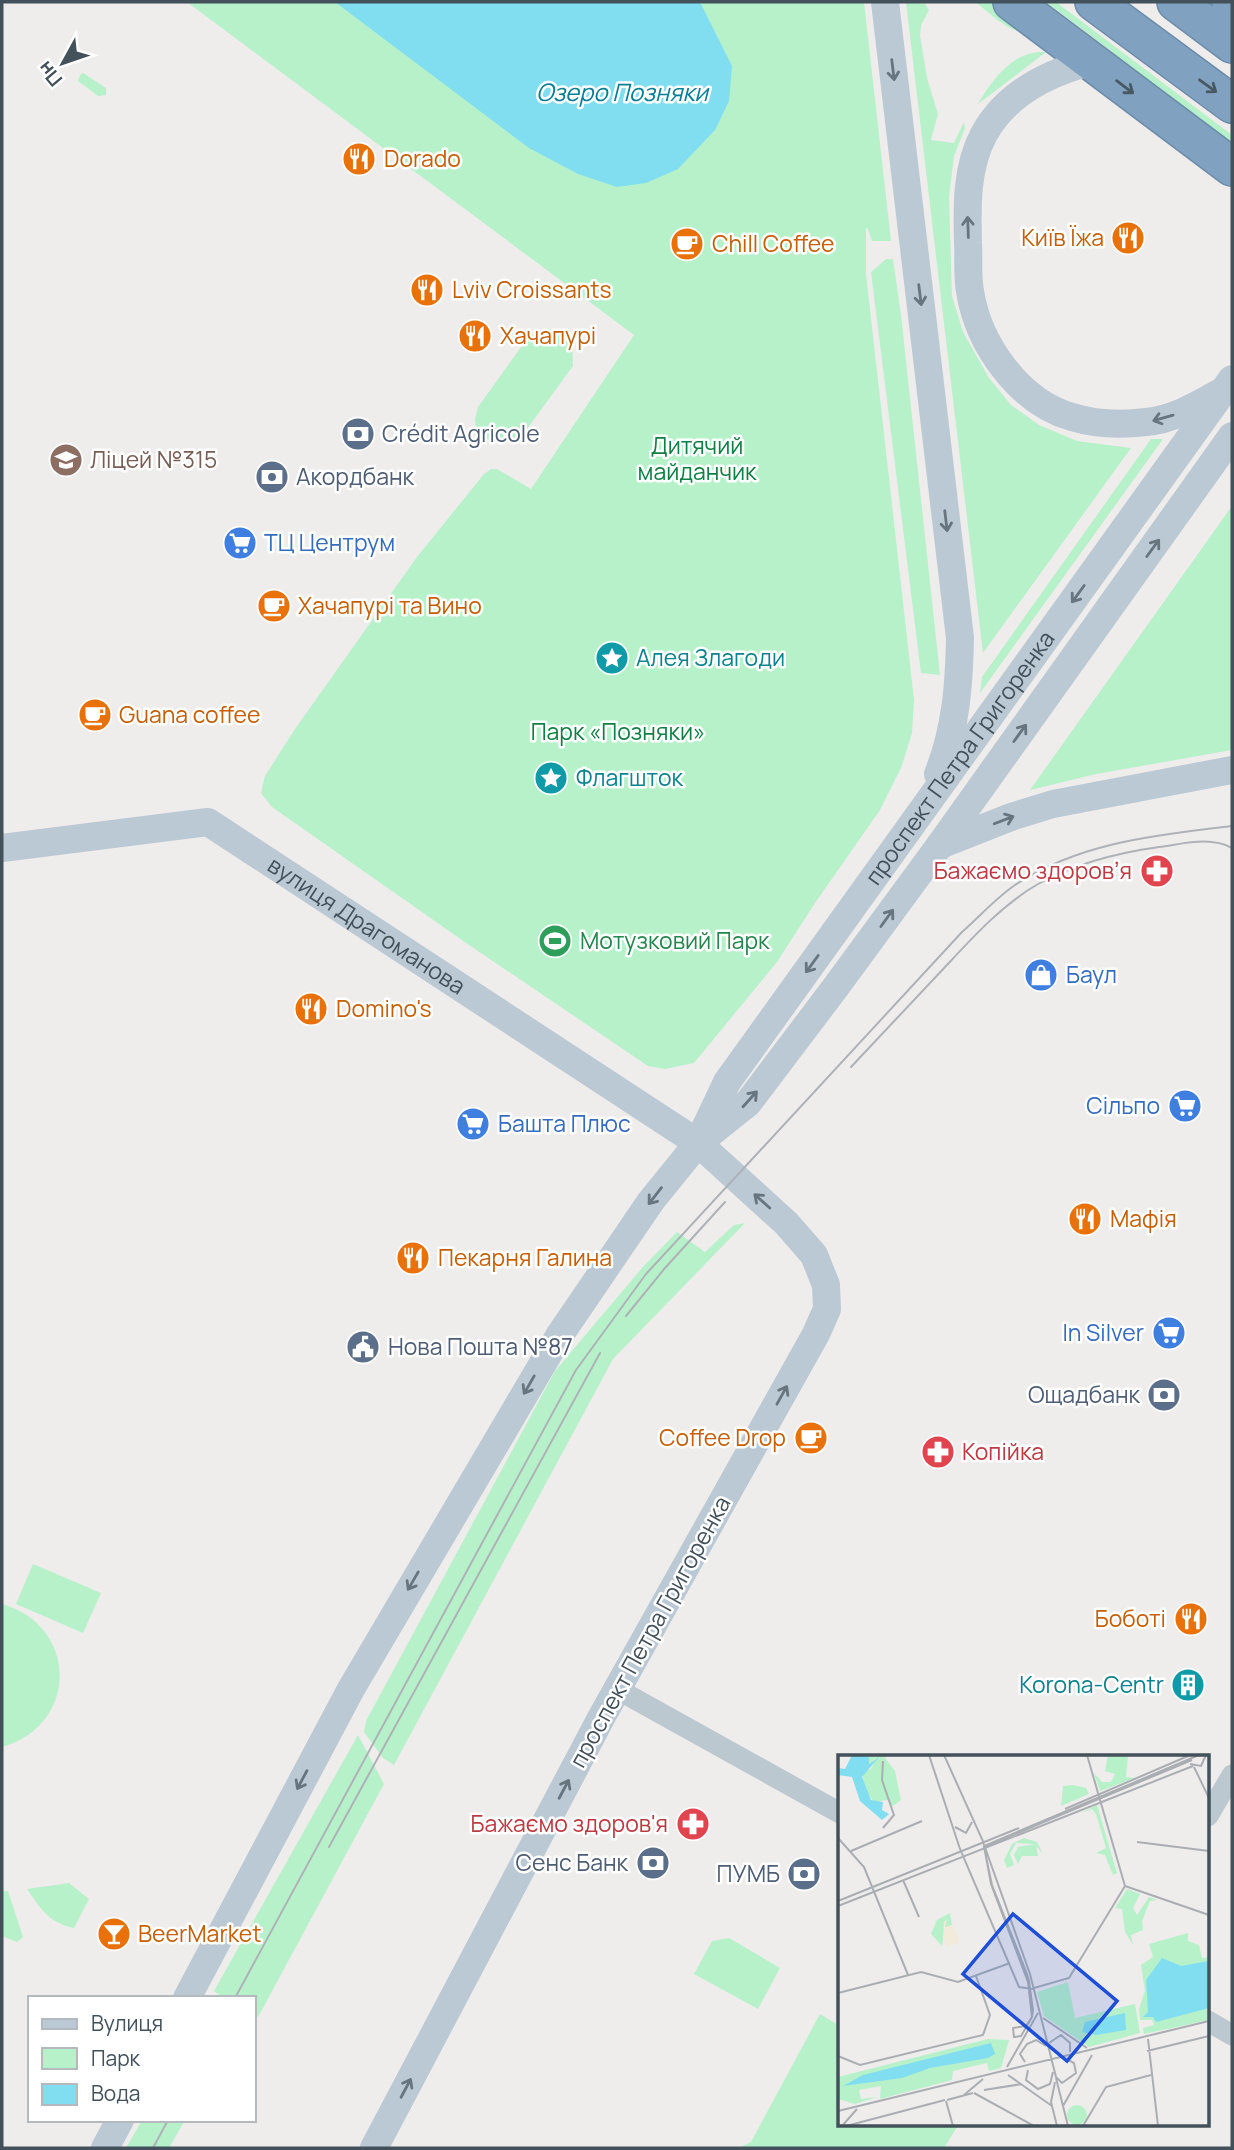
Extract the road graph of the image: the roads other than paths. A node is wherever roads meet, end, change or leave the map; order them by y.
1 (885, 2) edge
2 (1012, 2) edge
3 (1094, 2) edge
4 (1176, 2) edge
5 (1232, 44) edge
6 (1090, 62) junction
7 (1232, 104) edge
8 (1232, 167) edge
9 (1228, 385) edge
10 (1232, 436) edge
11 (1232, 770) edge
12 (924, 809) junction
13 (940, 845) junction
14 (2, 848) edge
15 (698, 1143) junction
16 (617, 1689) junction
17 (1232, 1775) edge
18 (838, 1813) edge
19 (1210, 1813) edge
20 (188, 1996) edge
21 (1210, 2022) edge
22 (1232, 2035) edge
23 (119, 2122) edge
24 (105, 2148) edge
25 (374, 2148) edge

1 -> 12 main road
2 - 6 highway
3 -> 7 highway
4 - 5 highway
6 -> 8 highway
9 -> 6 main road
9 -> 12 main road, проспект Петра Григоренка
13 -> 10 main road, проспект Петра Григоренка
13 -> 11 main road
12 -> 15 main road, проспект Петра Григоренка
15 -> 13 main road, проспект Петра Григоренка
14 - 15 main road, вулиця Драгоманова
16 -> 15 main road, проспект Петра Григоренка
15 -> 20 main road, проспект Петра Григоренка
16 - 18 street
25 -> 16 main road, проспект Петра Григоренка
17 - 19 street
21 - 22 street
23 - 24 main road

